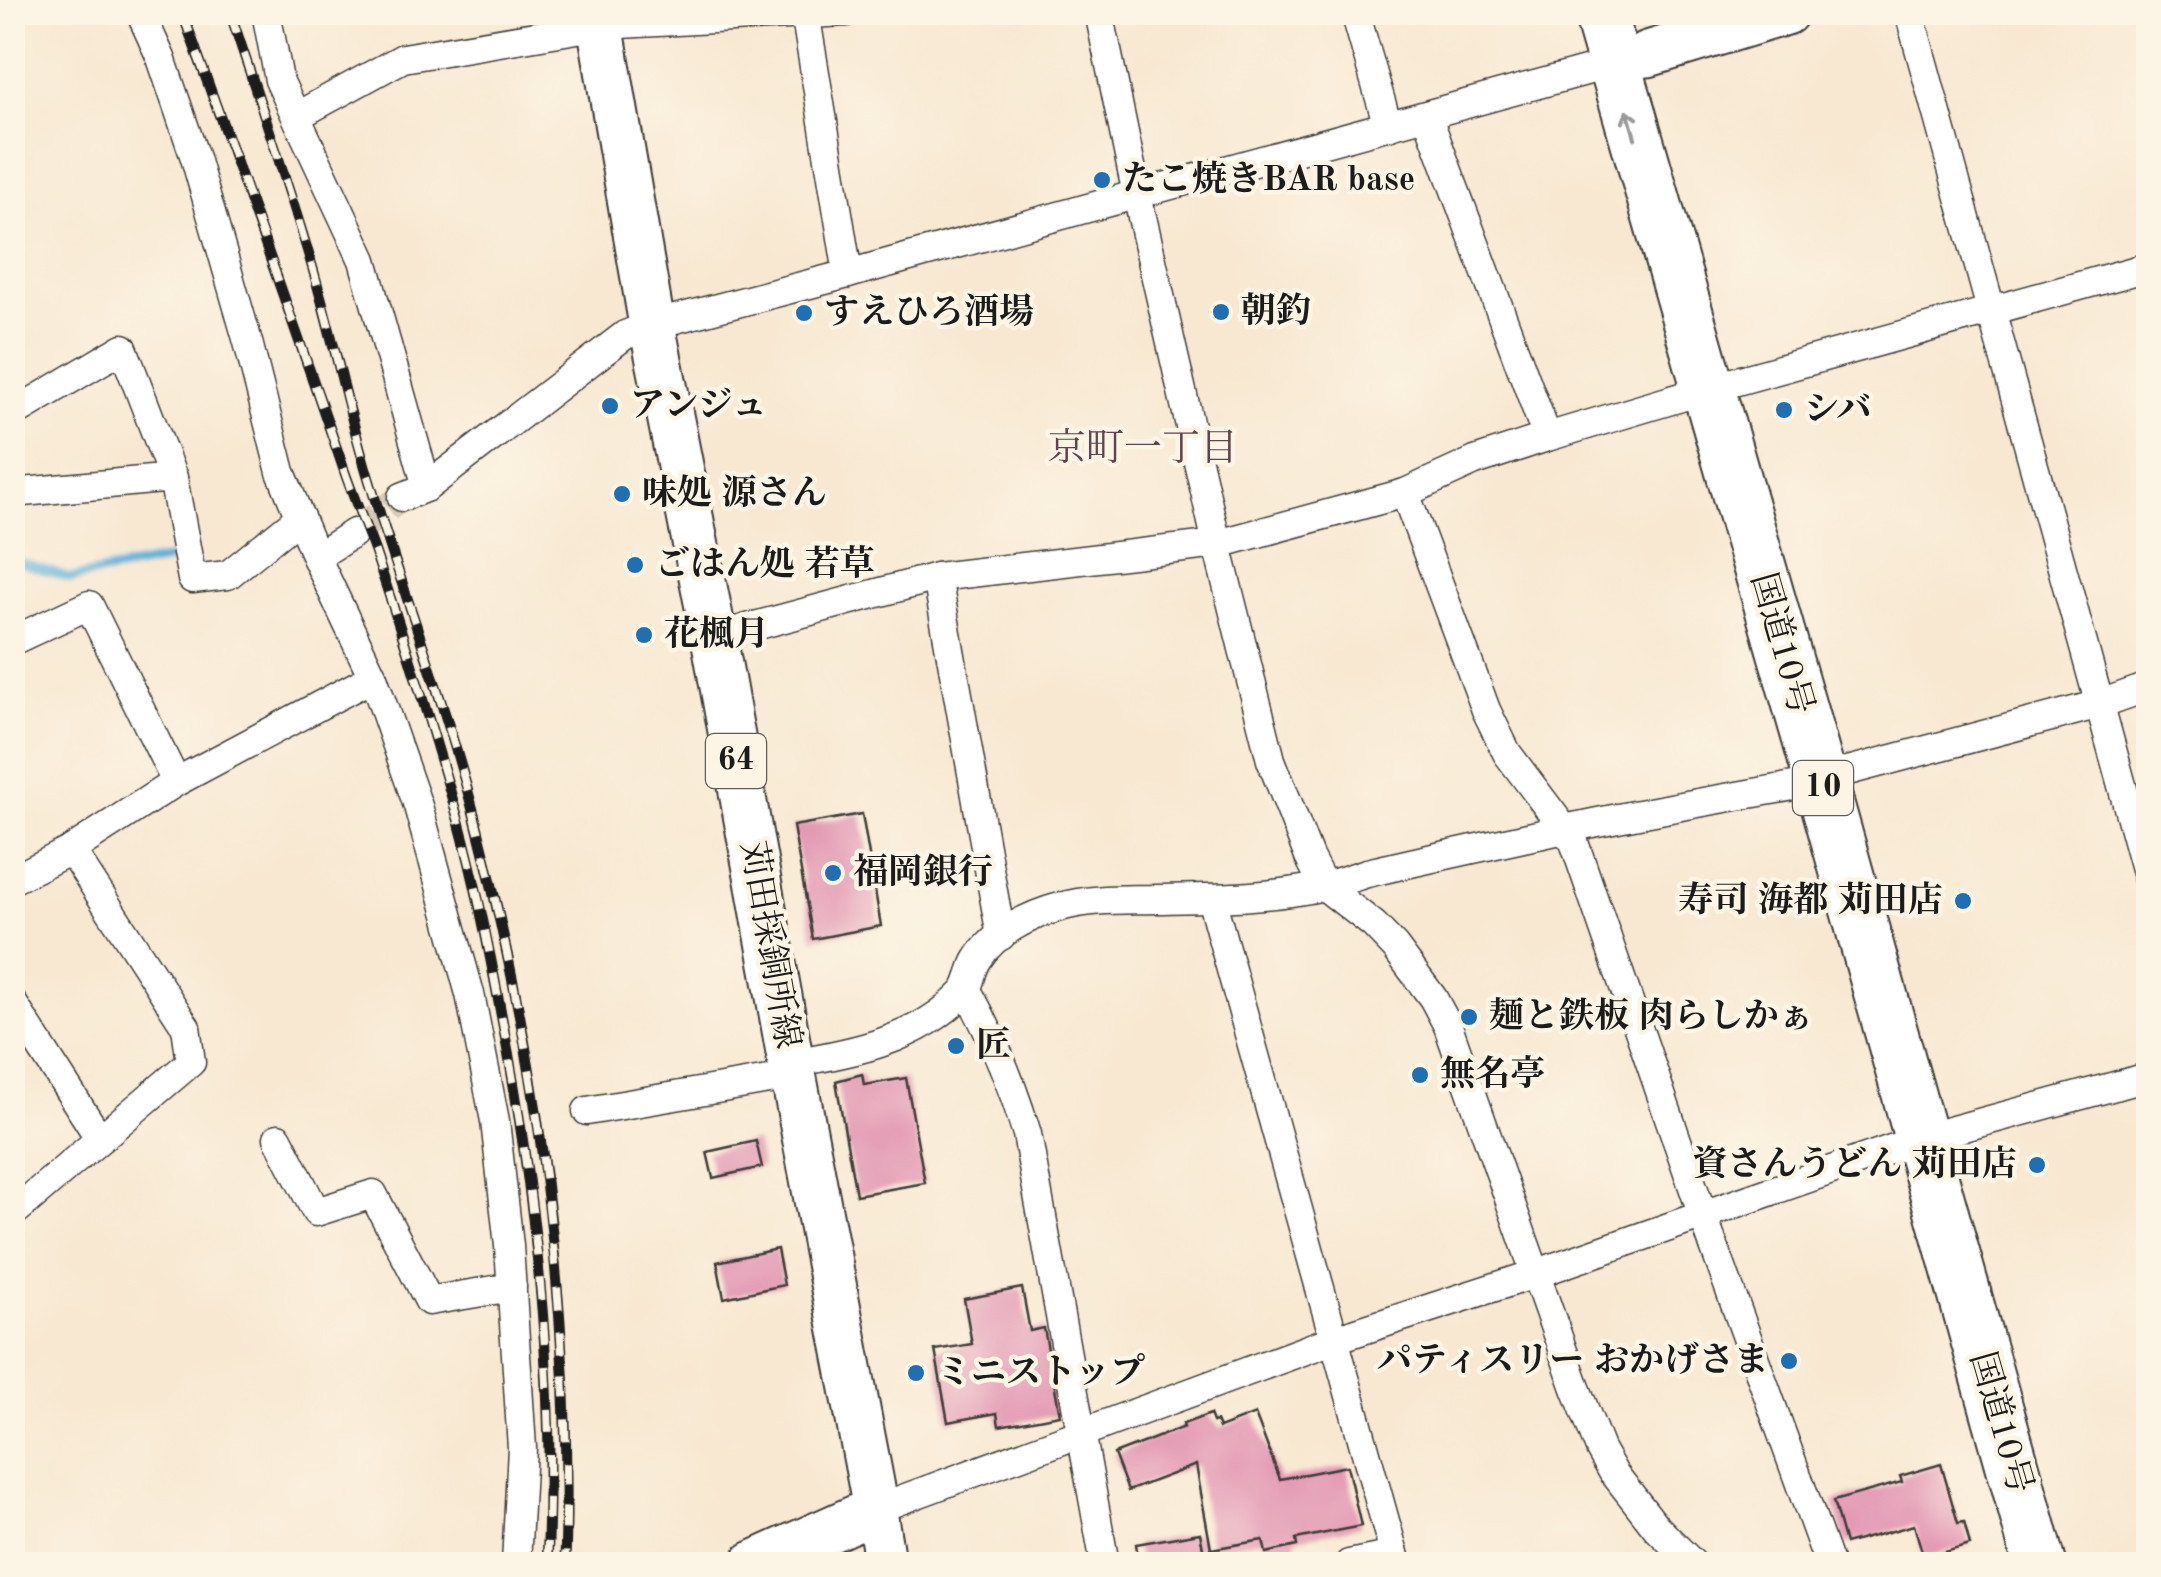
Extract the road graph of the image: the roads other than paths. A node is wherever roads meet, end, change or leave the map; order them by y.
1 (140, 12) edge
2 (266, 12) edge
3 (847, 12) edge
4 (1099, 12) edge
5 (1355, 12) edge
6 (1600, 12) edge
7 (1786, 12) edge
8 (1909, 12) edge
9 (805, 14) edge
10 (600, 19) edge
11 (1633, 43) edge
12 (1427, 115) junction
13 (298, 116) junction
14 (1388, 126) junction
15 (1137, 194) junction
16 (2148, 267) edge
17 (848, 274) junction
18 (1990, 310) junction
19 (652, 324) junction
20 (1723, 385) junction
21 (12, 414) edge
22 (1546, 436) junction
23 (173, 478) junction
24 (12, 492) edge
25 (1405, 493) junction
26 (300, 517) junction
27 (354, 533) tunnel mouth
28 (1218, 544) junction
29 (316, 558) junction
30 (937, 577) junction
31 (714, 638) junction
32 (12, 641) edge
33 (373, 677) junction
34 (2148, 686) edge
35 (2100, 704) junction
36 (1832, 776) junction
37 (176, 782) junction
38 (1564, 829) junction
39 (71, 850) junction
40 (12, 880) edge
41 (2148, 880) edge
42 (1324, 886) junction
43 (1211, 898) junction
44 (1001, 936) junction
45 (967, 990) junction
46 (12, 1002) edge
47 (792, 1070) junction
48 (2148, 1076) edge
49 (587, 1110) dead end
50 (1932, 1136) junction
51 (278, 1138) dead end
52 (100, 1139) junction
53 (12, 1214) edge
54 (1702, 1214) junction
55 (1535, 1274) junction
56 (512, 1287) junction
57 (1335, 1339) junction
58 (1081, 1434) junction
59 (876, 1510) junction
60 (1396, 1560) edge
61 (516, 1564) edge
62 (753, 1564) edge
63 (885, 1564) edge
64 (1105, 1564) edge
65 (1349, 1564) edge
66 (1693, 1564) edge
67 (1830, 1564) edge
68 (2056, 1564) edge

1 - 26 street
2 - 13 street
3 - 9 street
4 - 15 street
5 - 14 street
6 - 11 highway, 国道10号 / 10
7 - 11 main road
8 - 18 street
9 - 10 street
9 - 17 street
10 - 13 street
10 - 19 main road, 苅田採銅所線 / 64
11 - 12 street
11 - 20 highway, 国道10号 / 10
12 - 14 street
12 - 22 street
13 - 19 street
14 - 15 street
15 - 17 street
15 - 28 street
16 - 18 street
17 - 19 street
18 - 20 street
18 - 35 street
19 - 31 main road, 苅田採銅所線 / 64
20 - 22 street
20 - 36 highway, 国道10号 / 10
21 - 23 street
22 - 25 street
23 - 24 street
23 - 26 street
25 - 28 street
25 - 38 street
26 - 29 street
27 - 29 street
28 - 30 street
28 - 42 street
29 - 33 street
30 - 31 street
30 - 44 street
31 - 47 main road, 苅田採銅所線 / 64
32 - 37 street
33 - 37 street
33 - 56 street
34 - 35 street
35 - 36 street
35 - 41 street
36 - 38 street
36 - 50 highway, 国道10号 / 10
37 - 39 street
38 - 42 street
38 - 54 street
39 - 40 street
39 - 52 street
42 - 43 street
42 - 55 street
43 - 44 street
43 - 57 street
44 - 45 street
45 - 47 street
45 - 58 street
46 - 52 street
47 - 49 street
47 - 59 main road, 苅田採銅所線 / 64
48 - 50 street
50 - 54 street
50 - 68 highway, 国道10号 / 10
51 - 56 street
52 - 53 street
54 - 55 street
54 - 67 street
55 - 57 street
55 - 66 street
56 - 61 street
57 - 58 street
57 - 60 street
58 - 59 street
58 - 64 street
59 - 62 main road
59 - 63 street
60 - 65 street

